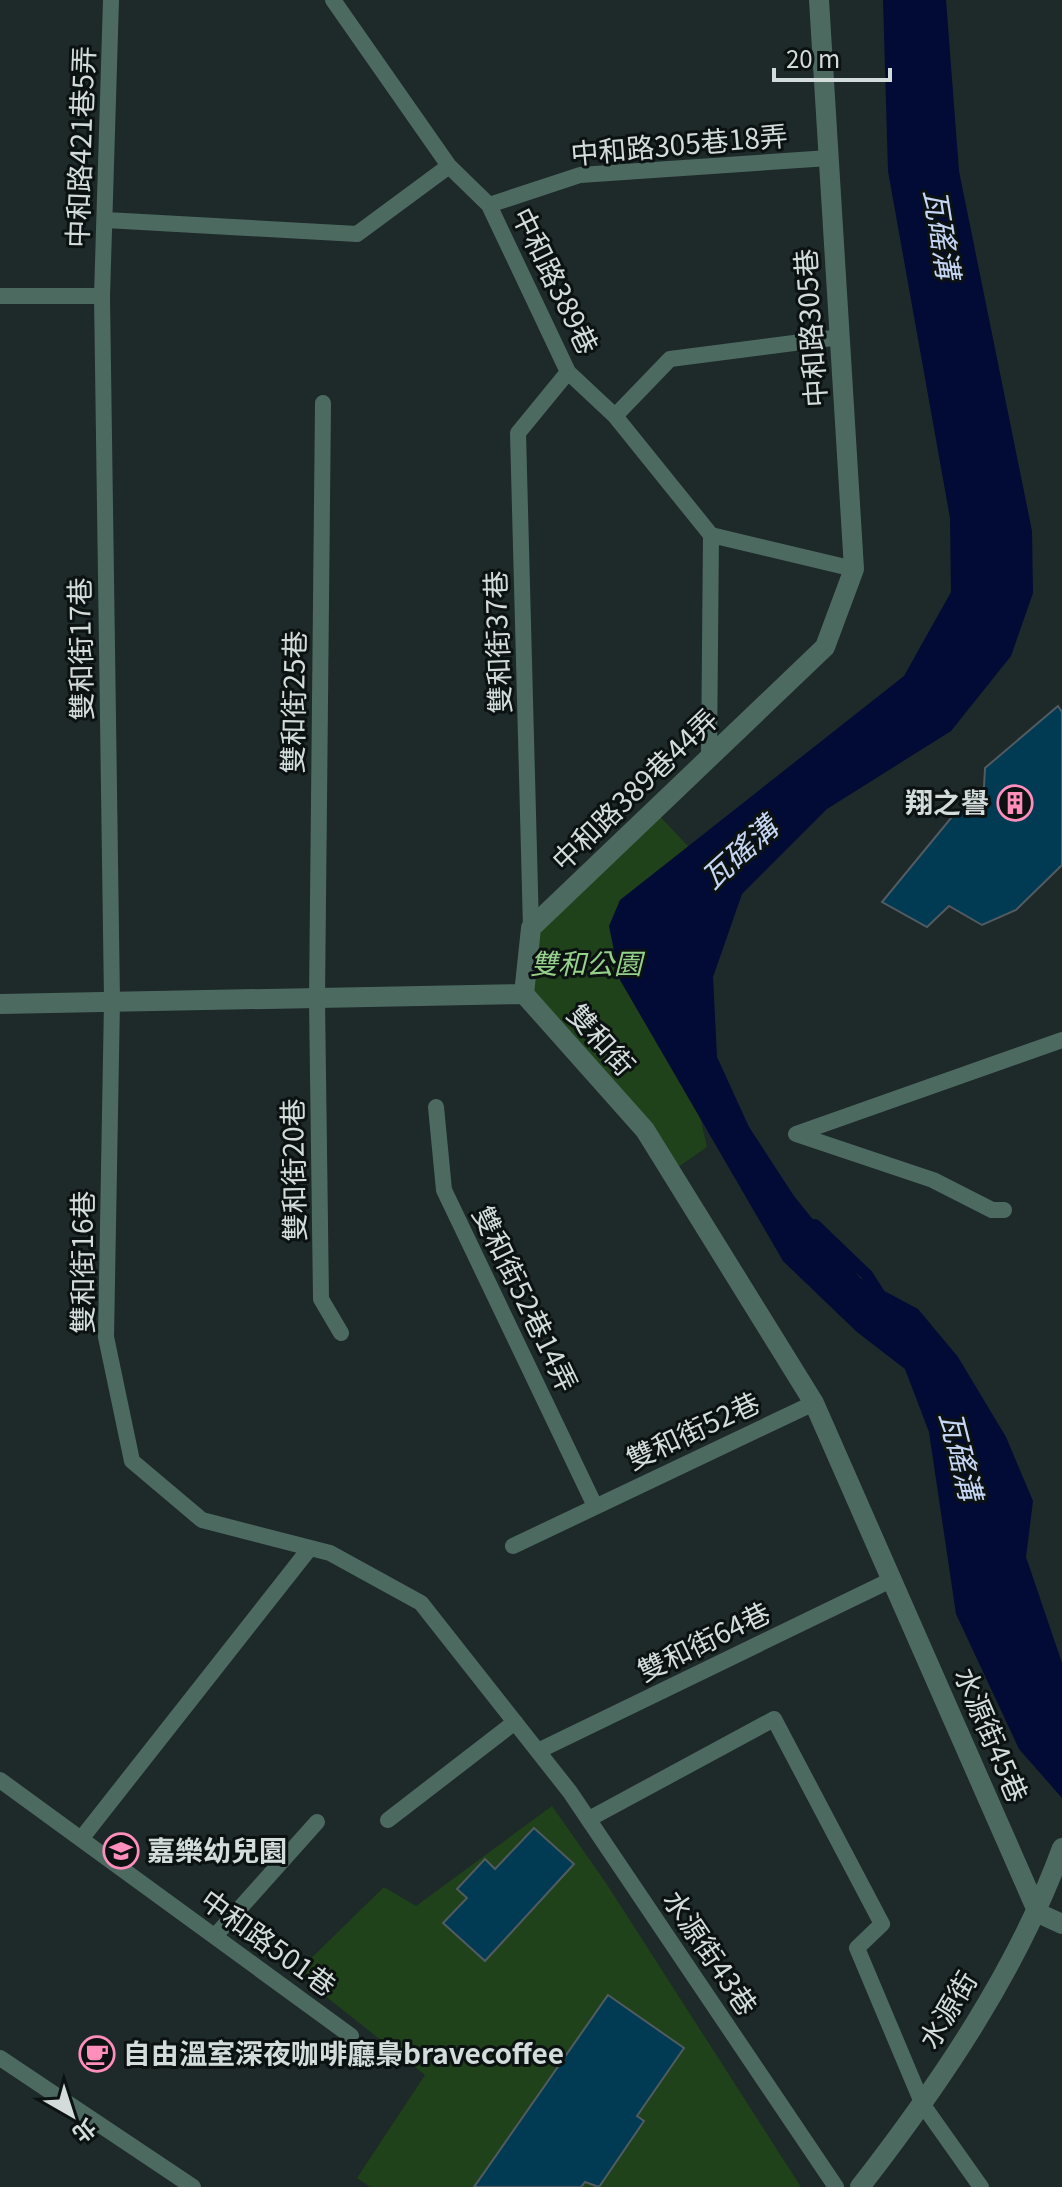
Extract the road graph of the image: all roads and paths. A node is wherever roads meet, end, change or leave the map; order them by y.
1 (111, 0) edge
2 (333, 0) edge
3 (819, 0) edge
4 (829, 158) junction
5 (449, 166) junction
6 (489, 205) junction
7 (106, 220) junction
8 (0, 296) edge
9 (102, 296) junction
10 (840, 337) junction
11 (568, 372) junction
12 (323, 403) dead end
13 (615, 416) junction
14 (711, 535) junction
15 (854, 569) junction
16 (825, 647) joint
17 (709, 757) junction
18 (531, 928) junction
19 (524, 994) junction
20 (317, 1000) junction
21 (112, 1001) junction
22 (0, 1004) edge
23 (1062, 1040) edge
24 (436, 1107) dead end
25 (1004, 1210) dead end
26 (341, 1333) dead end
27 (814, 1403) junction
28 (595, 1506) junction
29 (513, 1546) dead end
30 (310, 1548) junction
31 (893, 1579) junction
32 (515, 1722) junction
33 (538, 1751) junction
34 (0, 1780) edge
35 (589, 1819) junction
36 (388, 1820) dead end
37 (317, 1822) dead end
38 (81, 1839) junction
39 (1062, 1848) edge
40 (1038, 1913) junction
41 (1062, 1924) edge
42 (215, 1936) junction
43 (351, 2036) dead end
44 (0, 2058) edge
45 (923, 2105) junction
46 (193, 2187) edge
47 (836, 2187) edge
48 (860, 2187) edge
49 (981, 2187) edge

1 - 7 lane, 中和路421巷5弄
2 - 5 lane, 中和路389巷
3 - 4 street, 中和路305巷
4 - 6 lane, 中和路305巷18弄
4 - 10 street, 中和路305巷
5 - 6 lane, 中和路389巷
5 - 7 lane
6 - 11 lane, 中和路389巷
7 - 9 lane, 中和路421巷5弄
8 - 9 lane
9 - 21 lane, 雙和街17巷
10 - 13 lane
10 - 15 street, 中和路305巷
11 - 13 lane, 中和路389巷
11 - 18 lane, 雙和街37巷
12 - 20 lane, 雙和街25巷
13 - 14 lane, 中和路389巷
14 - 15 lane
14 - 17 lane
15 - 16 street, 中和路305巷
16 - 17 street, 中和路389巷44弄
17 - 18 street, 中和路389巷44弄
18 - 19 street
19 - 20 street
19 - 27 street, 雙和街
20 - 21 street
20 - 26 lane, 雙和街20巷
21 - 22 street
21 - 30 lane, 雙和街16巷
23 - 25 lane
24 - 28 lane, 雙和街52巷14弄
27 - 28 lane, 雙和街52巷
27 - 31 street, 雙和街
28 - 29 lane, 雙和街52巷
30 - 32 lane, 雙和街16巷
30 - 38 lane
31 - 33 lane, 雙和街64巷
31 - 40 street, 水源街45巷
32 - 33 lane, 水源街43巷
32 - 36 lane
33 - 35 lane, 水源街43巷
34 - 38 lane, 中和路501巷
35 - 45 lane
35 - 47 lane, 水源街43巷
37 - 42 lane
38 - 42 lane, 中和路501巷
39 - 40 street, 水源街
40 - 41 street
40 - 45 street, 水源街
42 - 43 lane, 中和路501巷
44 - 46 lane
45 - 48 street, 水源街
45 - 49 lane

